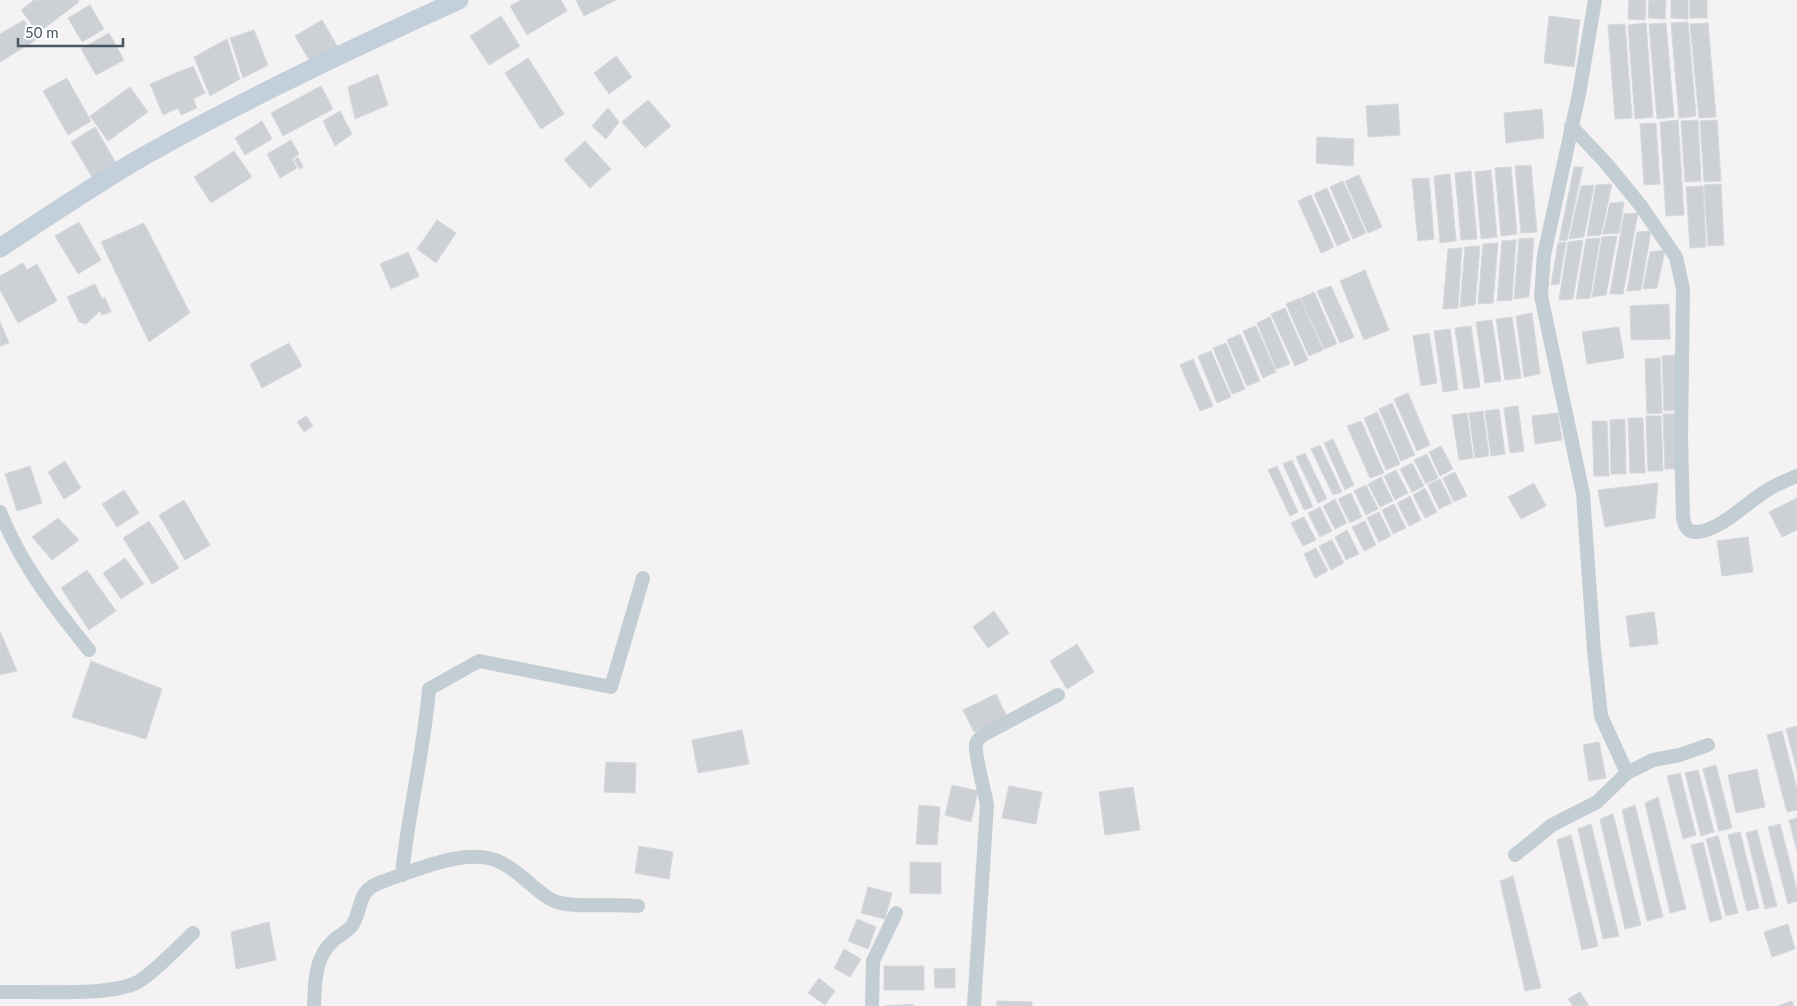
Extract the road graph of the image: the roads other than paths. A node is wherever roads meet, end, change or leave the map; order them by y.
1 (459, 0) edge
2 (1595, 0) edge
3 (1571, 126) junction
4 (0, 248) edge
5 (1797, 476) edge
6 (0, 512) edge
7 (643, 578) dead end
8 (89, 650) dead end
9 (1058, 695) dead end
10 (1708, 745) dead end
11 (1627, 773) junction
12 (1515, 855) dead end
13 (402, 875) junction
14 (638, 906) dead end
15 (896, 913) dead end
16 (193, 933) dead end
17 (0, 992) edge
18 (314, 1006) edge
19 (872, 1006) edge
20 (974, 1006) edge

1 - 4 main road
2 - 3 street
3 - 5 street
3 - 11 street
6 - 8 street
7 - 13 street
9 - 20 street
10 - 11 street
11 - 12 street
13 - 14 street
13 - 18 street
15 - 19 street
16 - 17 street

